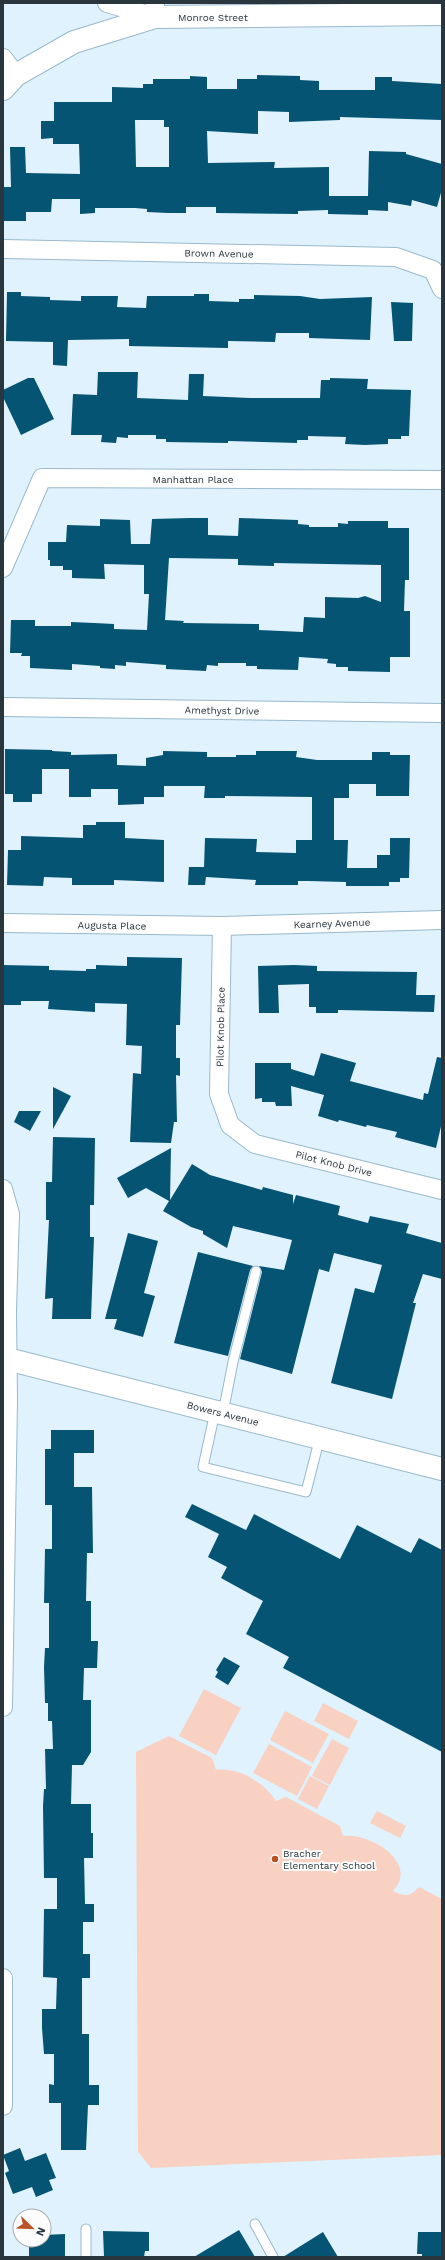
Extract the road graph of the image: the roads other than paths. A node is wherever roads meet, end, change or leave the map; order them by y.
1 (107, 3) edge
2 (155, 10) edge
3 (380, 10) edge
4 (442, 14) edge
5 (3, 58) edge
6 (10, 82) edge
7 (3, 250) edge
8 (442, 289) edge
9 (442, 480) edge
10 (3, 568) edge
11 (3, 707) edge
12 (442, 713) edge
13 (442, 920) edge
14 (3, 923) edge
15 (222, 926) junction
16 (230, 1126) joint
17 (3, 1189) edge
18 (442, 1190) edge
19 (256, 1271) dead end
20 (5, 1358) edge
21 (219, 1412) junction
22 (320, 1437) junction
23 (442, 1469) edge
24 (4, 1576) edge
25 (3, 1707) edge
26 (3, 1978) edge
27 (4, 2106) edge
28 (255, 2224) dead end
29 (86, 2229) dead end
30 (86, 2257) edge
31 (273, 2257) edge

1 - 2 street
2 - 3 main road, Monroe Street
2 - 6 main road, Monroe Street
3 - 4 main road, Monroe Street
5 - 6 street
7 - 8 street, Brown Avenue
9 - 10 street, Manhattan Place
11 - 12 street, Amethyst Drive
13 - 15 street, Kearney Avenue
14 - 15 street, Augusta Place
15 - 16 street, Pilot Knob Place
16 - 18 street, Pilot Knob Drive
17 - 20 street
19 - 21 lane
20 - 21 main road, Bowers Avenue
20 - 24 street
21 - 22 main road, Bowers Avenue
21 - 22 lane
22 - 23 main road, Bowers Avenue
24 - 25 street
26 - 27 street
28 - 31 lane
29 - 30 lane

